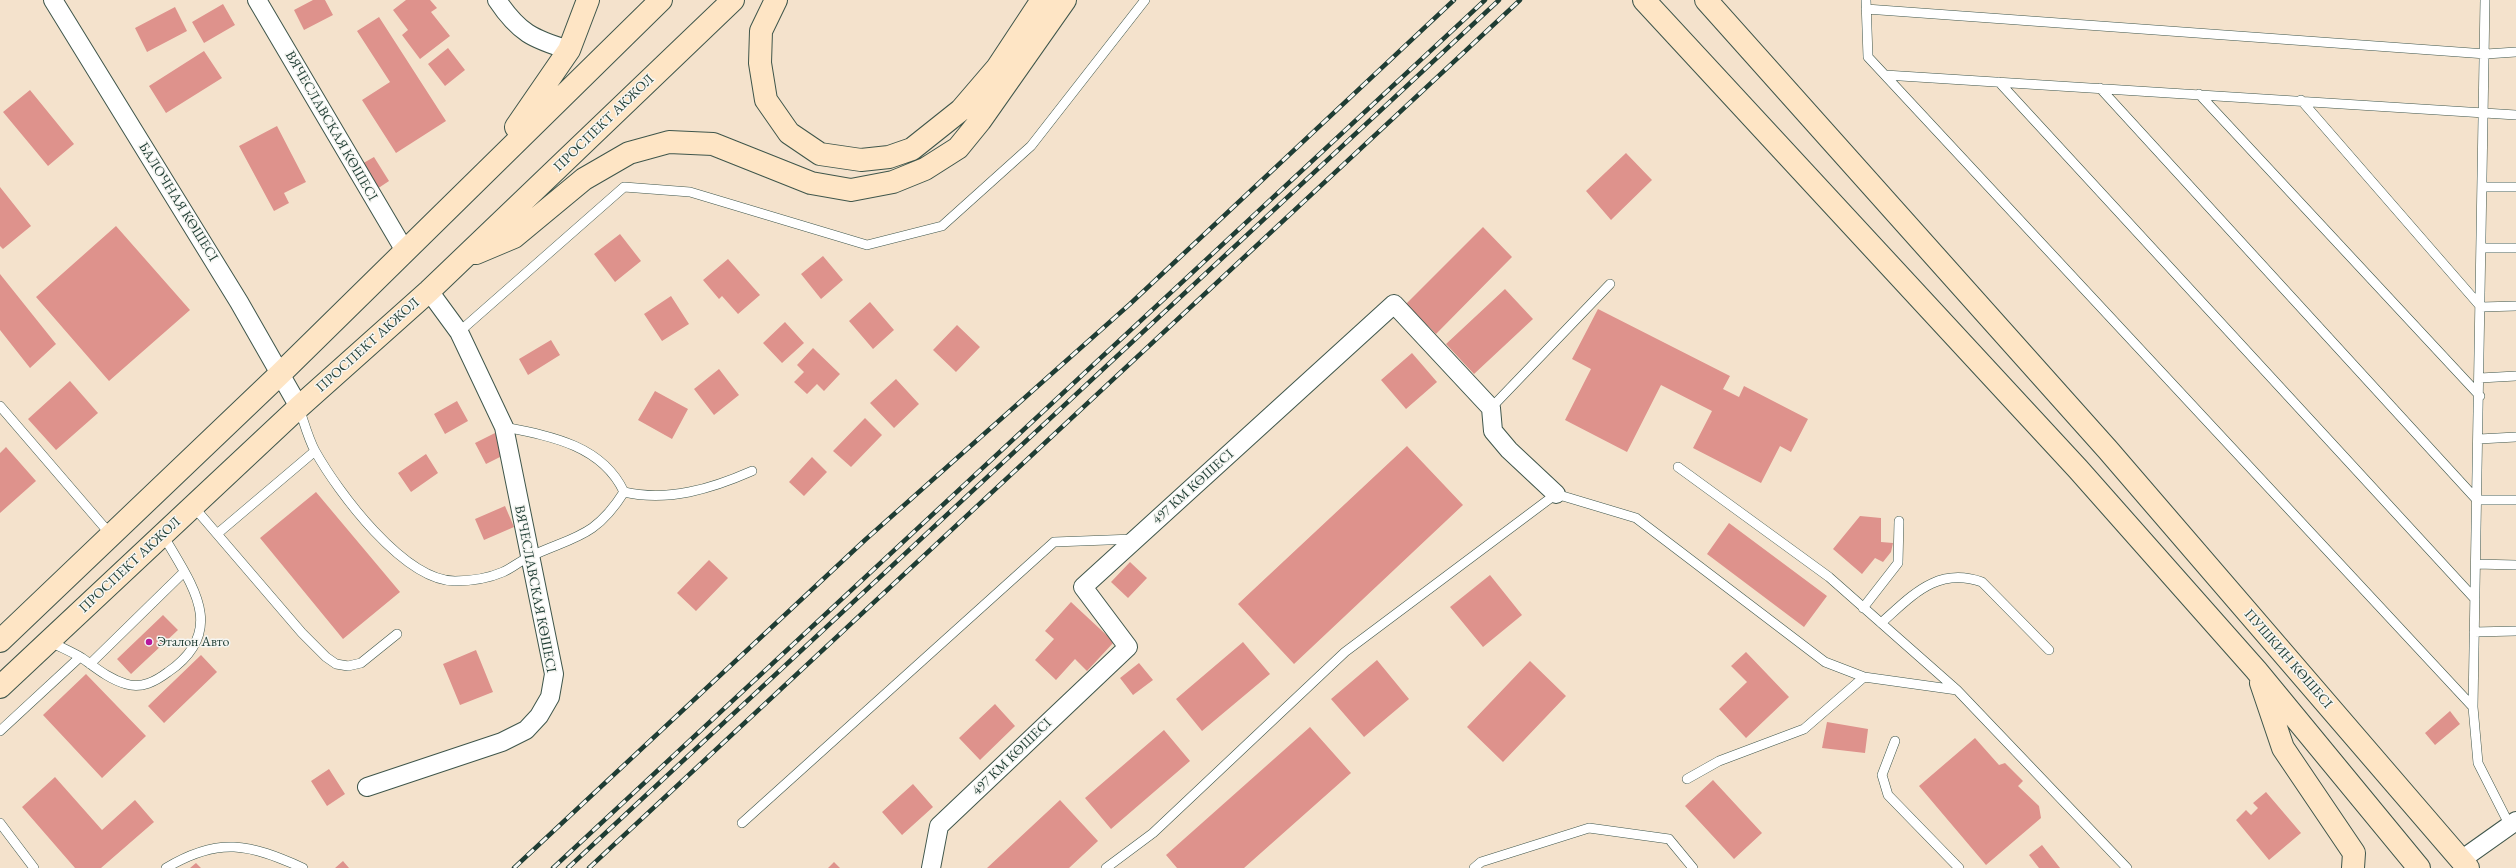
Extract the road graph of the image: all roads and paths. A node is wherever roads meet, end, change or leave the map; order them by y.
1 (53, 0) edge
2 (257, 0) edge
3 (497, 0) edge
4 (588, 0) edge
5 (661, 0) edge
6 (733, 0) edge
7 (776, 0) edge
8 (1042, 0) edge
9 (1065, 0) edge
10 (1145, 0) edge
11 (1706, 0) edge
12 (2486, 0) edge
13 (1644, 1) edge
14 (1866, 5) edge
15 (569, 50) junction
16 (2516, 52) edge
17 (2486, 54) junction
18 (1885, 75) junction
19 (1999, 82) junction
20 (2100, 88) junction
21 (2199, 94) junction
22 (2302, 100) junction
23 (2485, 112) junction
24 (2516, 116) edge
25 (486, 171) junction
26 (2516, 187) edge
27 (2484, 188) junction
28 (2482, 248) junction
29 (2516, 248) edge
30 (405, 251) junction
31 (463, 258) junction
32 (1610, 284) dead end
33 (429, 290) junction
34 (2516, 306) edge
35 (2481, 307) junction
36 (459, 332) junction
37 (280, 374) junction
38 (2516, 376) edge
39 (2480, 378) junction
40 (2480, 396) junction
41 (0, 406) edge
42 (299, 407) junction
43 (1491, 408) junction
44 (504, 427) junction
45 (2516, 437) edge
46 (2479, 439) junction
47 (315, 451) junction
48 (1678, 468) dead end
49 (752, 471) dead end
50 (624, 492) junction
51 (1556, 494) junction
52 (2477, 500) junction
53 (2516, 500) edge
54 (193, 506) junction
55 (1899, 521) dead end
56 (217, 534) junction
57 (111, 535) junction
58 (163, 535) junction
59 (1135, 539) junction
60 (529, 557) junction
61 (2476, 564) junction
62 (2516, 565) edge
63 (184, 572) junction
64 (2475, 599) junction
65 (1863, 608) junction
66 (1881, 623) junction
67 (2516, 631) edge
68 (2474, 632) junction
69 (396, 634) dead end
70 (0, 642) edge
71 (49, 642) junction
72 (2049, 650) dead end
73 (80, 657) junction
74 (90, 664) junction
75 (2256, 670) junction
76 (1864, 677) junction
77 (0, 687) edge
78 (1957, 690) junction
79 (2473, 706) junction
80 (0, 731) edge
81 (1895, 741) dead end
82 (1687, 778) dead end
83 (367, 787) dead end
84 (0, 823) edge
85 (742, 823) dead end
86 (2513, 824) edge
87 (2460, 865) edge
88 (34, 868) edge
89 (166, 868) edge
90 (303, 868) edge
91 (931, 868) edge
92 (1106, 868) edge
93 (1474, 868) edge
94 (1693, 868) edge
95 (1959, 868) edge
96 (2127, 868) edge
97 (2354, 868) edge
98 (2419, 868) edge

1 - 37 street, БАЛОЧНАЯ КӨШЕСІ
2 - 30 street, ВЯЧЕСЛАВСКАЯ КӨШЕСІ
3 - 15 street
4 - 15 main road
5 - 25 main road
6 - 31 main road, ПРОСПЕКТ АКЖОЛ
7 - 8 main road
9 - 31 main road
10 - 36 lane
11 - 87 main road, ПУШКИН КӨШЕСІ
12 - 17 lane
13 - 75 main road
14 - 17 lane
14 - 18 lane
15 - 25 main road
16 - 17 lane
17 - 23 lane
18 - 19 lane
18 - 79 lane
19 - 20 lane
19 - 64 lane
20 - 21 lane
20 - 52 lane
21 - 22 lane
21 - 40 lane
22 - 23 lane
22 - 35 lane
23 - 24 lane
23 - 27 lane
25 - 30 main road
26 - 27 lane
27 - 28 lane
28 - 29 lane
28 - 35 lane
30 - 37 main road
31 - 33 main road, ПРОСПЕКТ АКЖОЛ
32 - 43 lane
33 - 36 street, ВЯЧЕСЛАВСКАЯ КӨШЕСІ
33 - 42 main road, ПРОСПЕКТ АКЖОЛ
34 - 35 lane
35 - 39 lane
36 - 44 street, ВЯЧЕСЛАВСКАЯ КӨШЕСІ
37 - 42 street, БАЛОЧНАЯ КӨШЕСІ
37 - 57 main road
38 - 39 lane
39 - 40 lane
40 - 46 lane
41 - 57 lane
42 - 47 lane
42 - 54 main road, ПРОСПЕКТ АКЖОЛ
43 - 51 street
43 - 59 street, 497 КМ КӨШЕСІ
44 - 50 lane
44 - 60 street, ВЯЧЕСЛАВСКАЯ КӨШЕСІ
45 - 46 lane
46 - 52 lane
47 - 56 lane
47 - 60 lane
48 - 65 lane
49 - 50 lane
50 - 60 lane
51 - 76 lane
51 - 92 lane
52 - 53 lane
52 - 61 lane
54 - 56 lane
54 - 58 main road, ПРОСПЕКТ АКЖОЛ
55 - 65 lane
56 - 69 lane
57 - 70 main road
58 - 63 lane
58 - 71 main road, ПРОСПЕКТ АКЖОЛ
59 - 85 lane
59 - 91 street, 497 КМ КӨШЕСІ
60 - 83 street, ВЯЧЕСЛАВСКАЯ КӨШЕСІ
61 - 62 lane
61 - 64 lane
63 - 74 lane
63 - 74 lane
64 - 68 lane
65 - 66 lane
66 - 72 lane
66 - 78 lane
67 - 68 lane
68 - 79 lane
71 - 73 lane
71 - 77 main road, ПРОСПЕКТ АКЖОЛ
73 - 74 lane
73 - 80 lane
75 - 97 main road
75 - 98 main road
76 - 78 lane
76 - 82 lane
78 - 96 lane
79 - 86 lane
81 - 95 lane
84 - 88 lane
86 - 87 street
89 - 90 lane
93 - 94 lane

